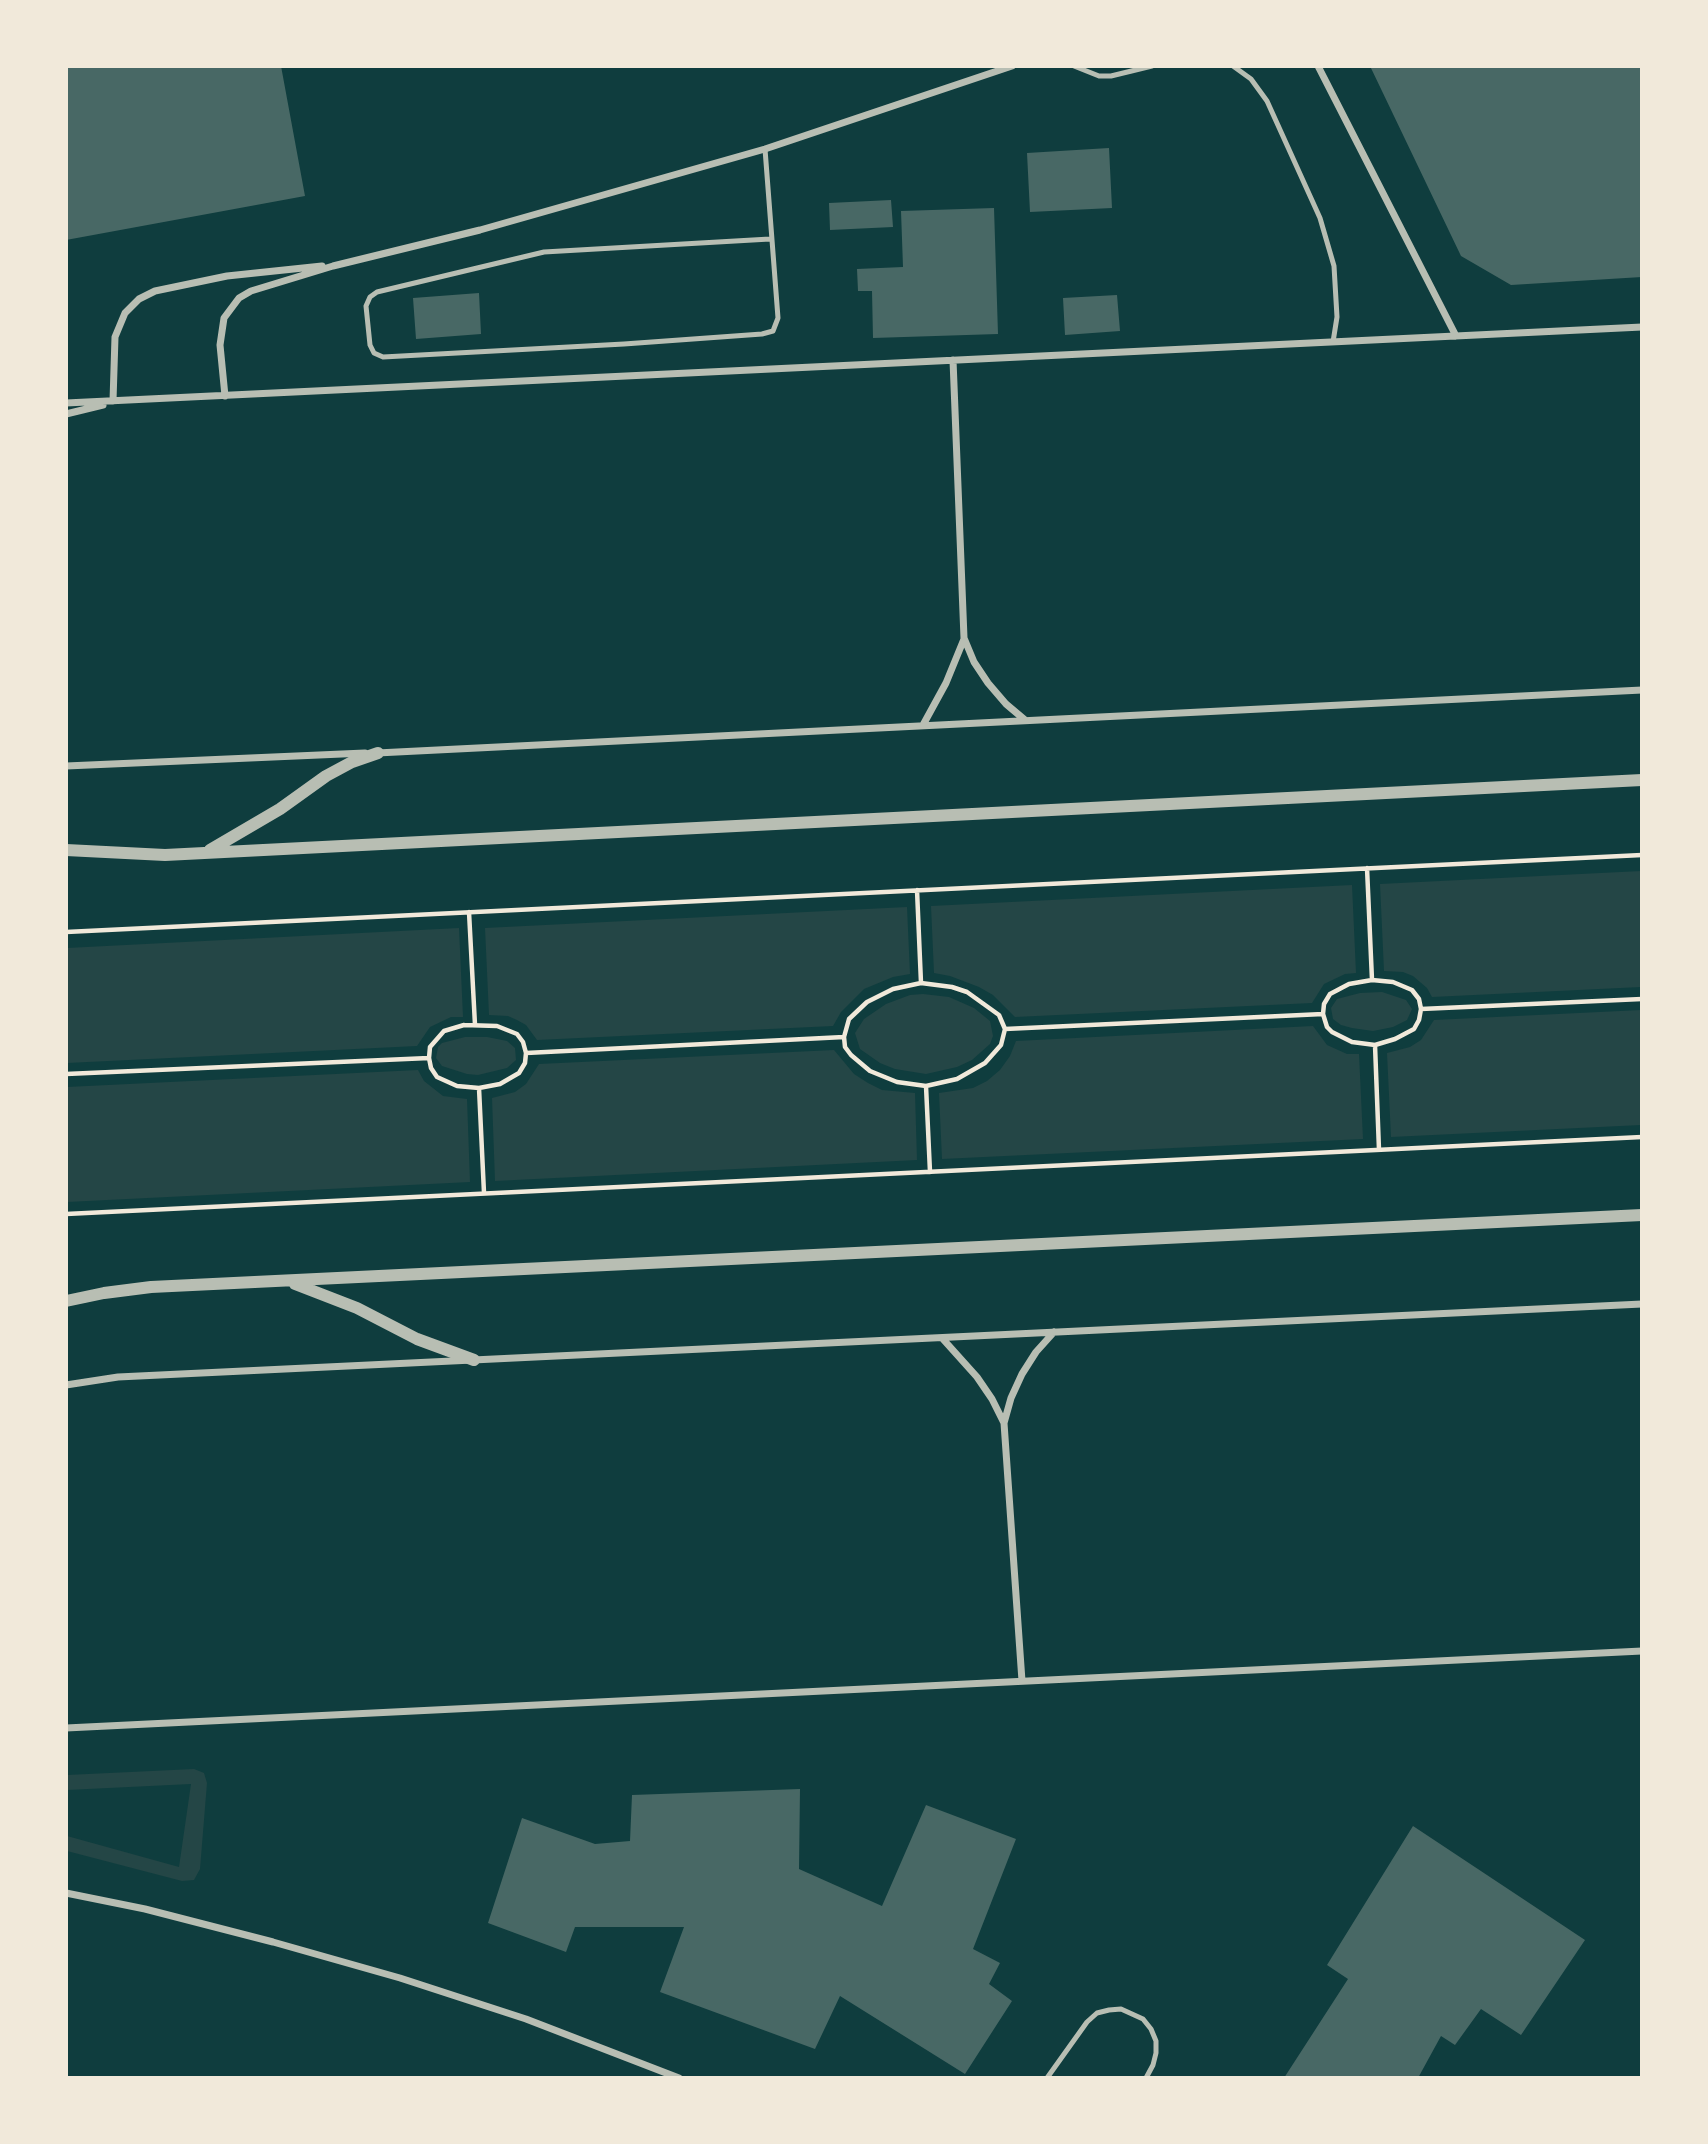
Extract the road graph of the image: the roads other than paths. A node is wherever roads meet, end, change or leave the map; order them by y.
1 (1012, 66) edge
2 (1074, 66) edge
3 (1152, 66) edge
4 (1233, 66) edge
5 (1318, 66) edge
6 (765, 149) junction
7 (770, 239) junction
8 (333, 266) junction
9 (1642, 327) edge
10 (1456, 336) junction
11 (1333, 342) junction
12 (953, 360) junction
13 (225, 396) junction
14 (113, 401) junction
15 (66, 403) edge
16 (66, 414) edge
17 (964, 638) junction
18 (1642, 690) edge
19 (1025, 720) junction
20 (923, 725) junction
21 (378, 752) junction
22 (66, 766) edge
23 (1642, 780) edge
24 (66, 850) edge
25 (204, 853) junction
26 (1642, 1215) edge
27 (288, 1282) junction
28 (66, 1301) edge
29 (1642, 1304) edge
30 (1054, 1332) junction
31 (942, 1338) junction
32 (474, 1360) junction
33 (66, 1385) edge
34 (1004, 1423) junction
35 (1642, 1651) edge
36 (1022, 1681) junction
37 (66, 1728) edge
38 (66, 1893) edge
39 (679, 2077) edge
40 (1047, 2077) edge
41 (1146, 2077) edge

1 - 6 street
2 - 3 lane
4 - 11 lane
5 - 10 street
6 - 7 lane
6 - 8 street
7 - 7 lane
8 - 13 street
8 - 14 street
9 - 10 street
10 - 11 street
11 - 12 street
12 - 13 street
12 - 17 street
13 - 14 street
14 - 15 street
14 - 16 street
17 - 19 street
17 - 20 street
18 - 19 street
19 - 20 street
20 - 21 street
21 - 22 street
21 - 25 street
23 - 25 street
24 - 25 street
26 - 27 street
27 - 28 street
27 - 32 street
29 - 30 street
30 - 31 street
30 - 34 street
31 - 32 street
31 - 34 street
32 - 33 street
34 - 36 street
35 - 36 street
36 - 37 street
38 - 39 street
40 - 41 lane

